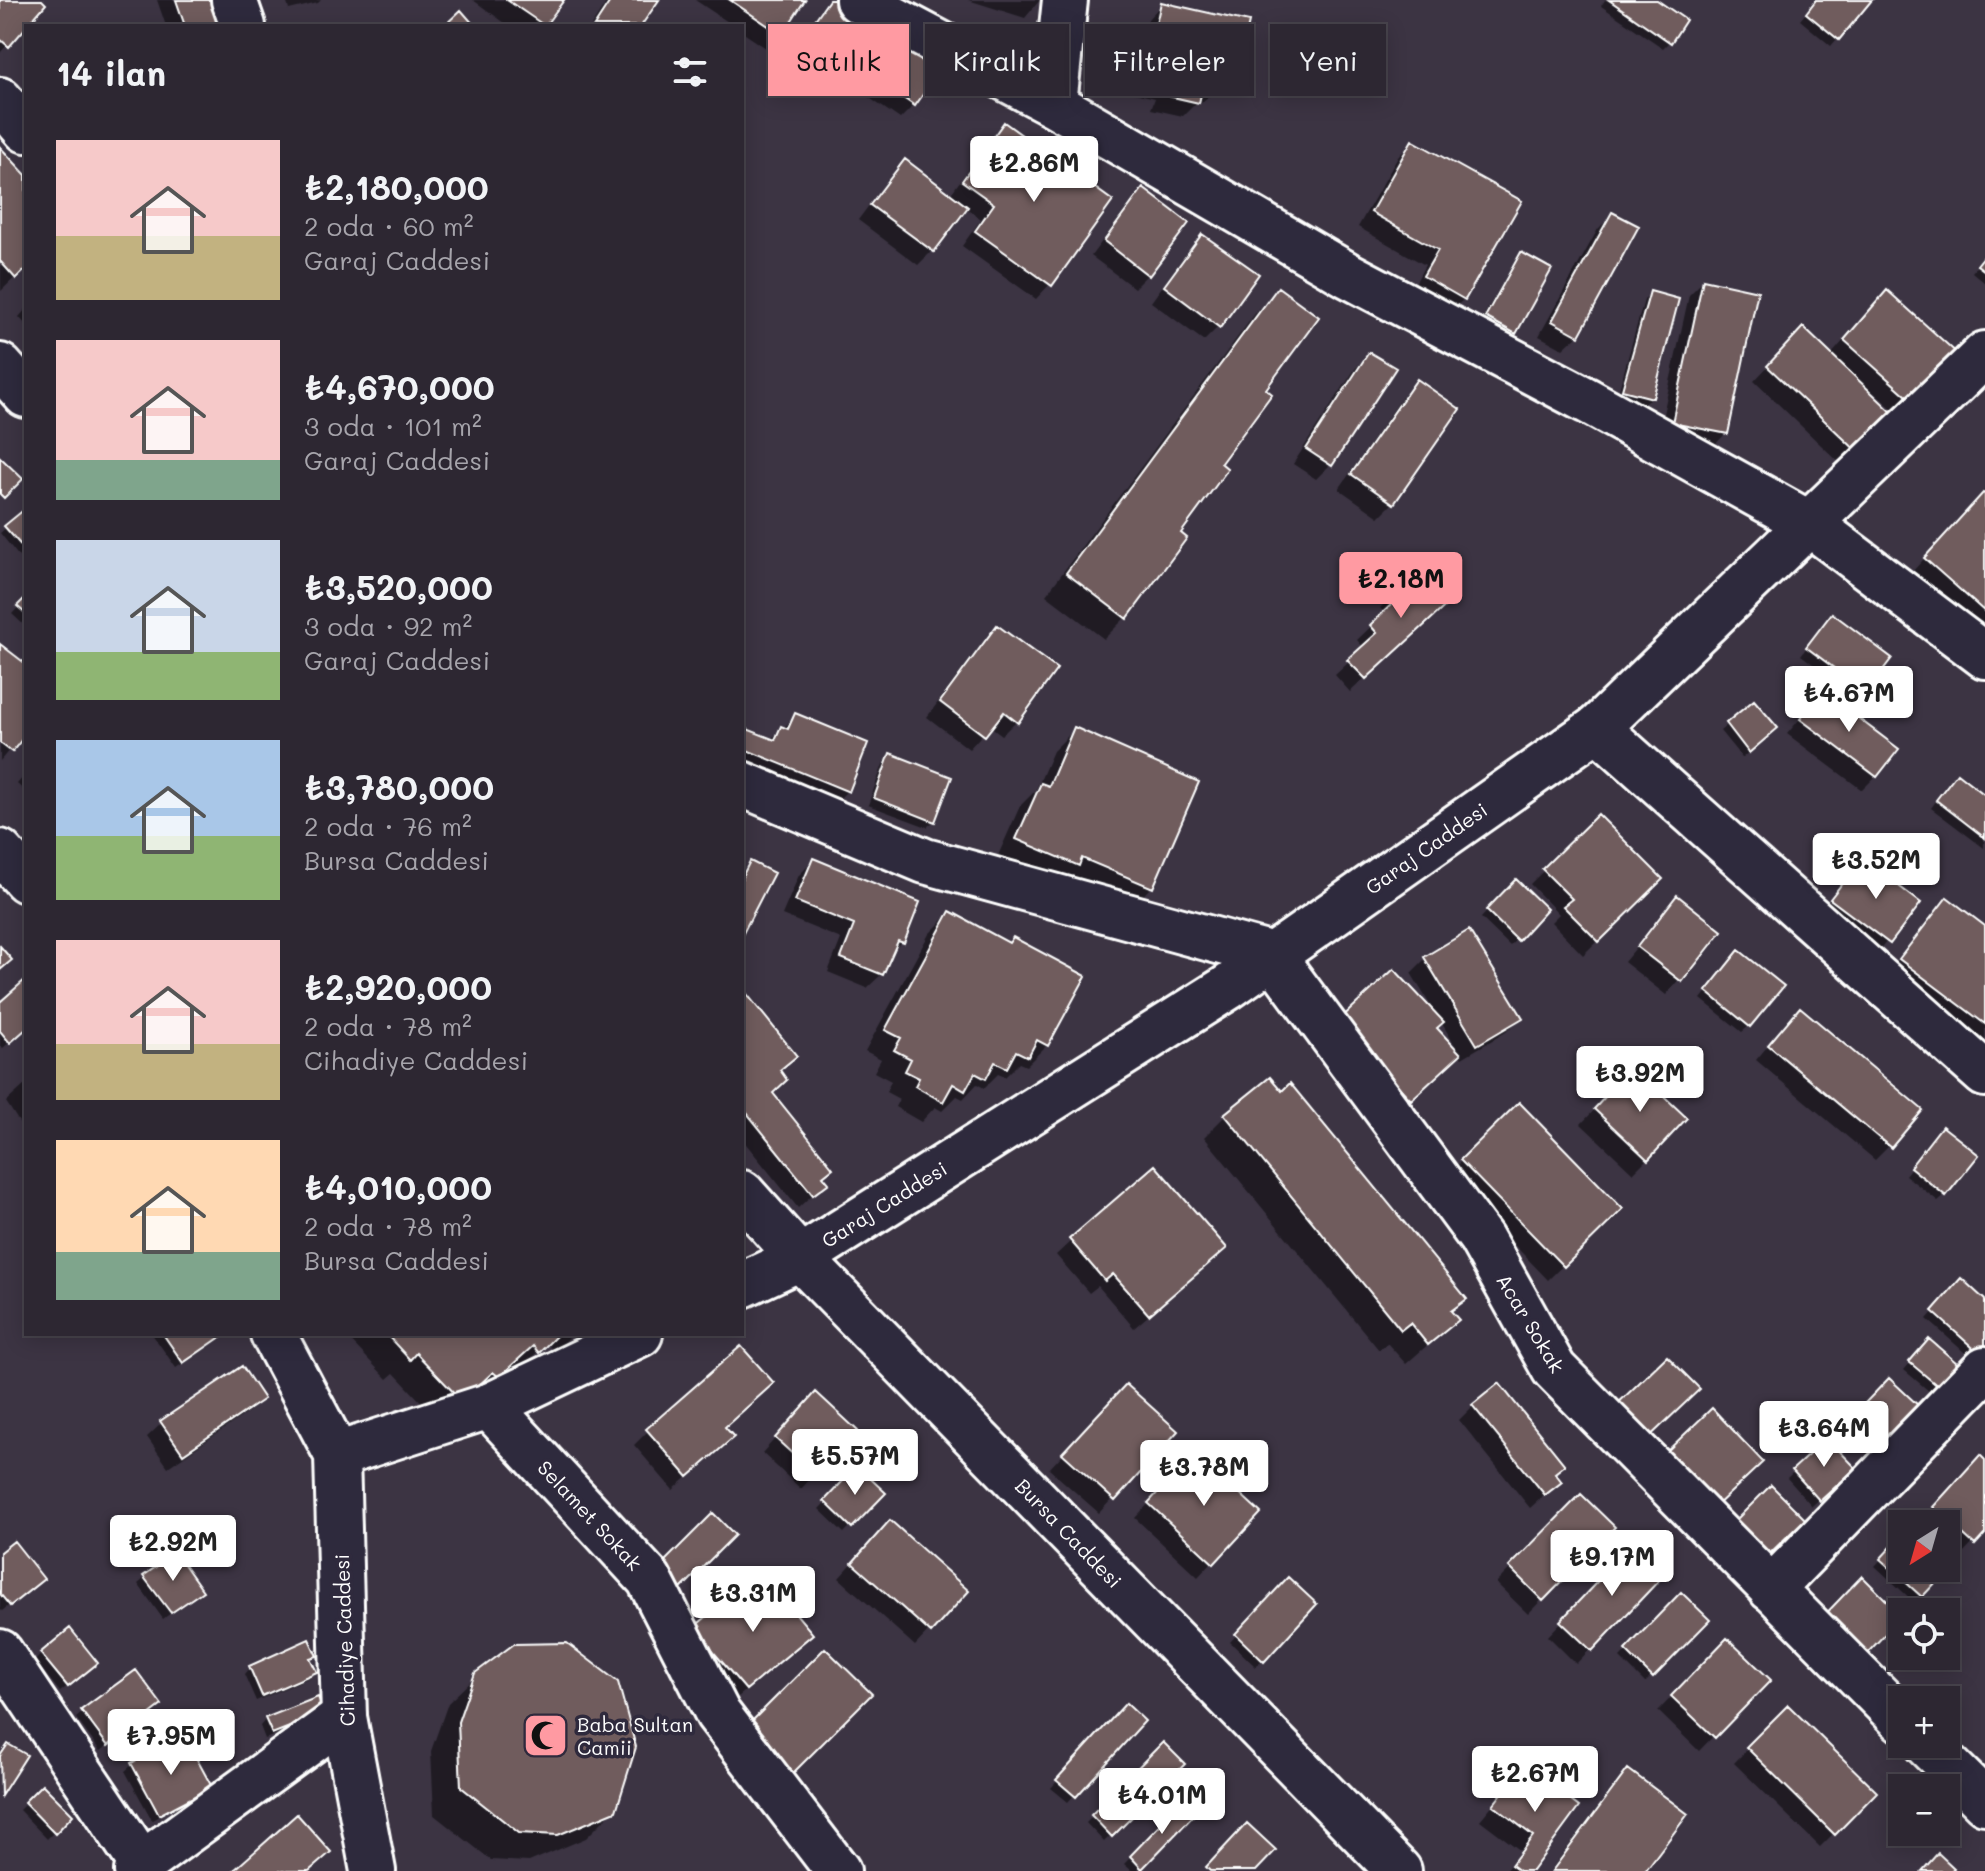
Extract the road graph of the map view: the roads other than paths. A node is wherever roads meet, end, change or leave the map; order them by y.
1 (234, 0) edge
2 (858, 0) edge
3 (1065, 0) edge
4 (242, 24) edge
5 (0, 100) edge
6 (1054, 104) junction
7 (24, 128) edge
8 (1985, 354) edge
9 (0, 366) edge
10 (24, 393) edge
11 (1810, 524) junction
12 (1985, 656) edge
13 (1597, 728) junction
14 (744, 785) edge
15 (0, 852) edge
16 (24, 878) edge
17 (1273, 956) junction
18 (1985, 1074) edge
19 (744, 1195) edge
20 (800, 1258) junction
21 (744, 1284) edge
22 (274, 1336) edge
23 (636, 1336) edge
24 (1985, 1369) edge
25 (489, 1406) junction
26 (337, 1455) junction
27 (1771, 1589) junction
28 (0, 1652) edge
29 (1888, 1706) edge
30 (344, 1717) junction
31 (1940, 1758) edge
32 (1985, 1802) edge
33 (139, 1868) edge
34 (373, 1871) edge
35 (838, 1871) edge
36 (1399, 1871) edge

1 - 4 street
2 - 6 street
3 - 6 street
5 - 7 street
6 - 11 street
8 - 11 street, Garaj Caddesi
9 - 10 street
11 - 12 street
11 - 13 street, Garaj Caddesi
13 - 17 street, Garaj Caddesi
13 - 18 street
14 - 17 street
15 - 16 street
17 - 20 street, Garaj Caddesi
17 - 27 street, Acar Sokak
19 - 20 street, Bursa Caddesi
20 - 21 street, Garaj Caddesi
20 - 36 street, Bursa Caddesi
22 - 26 street
23 - 25 street
24 - 27 street
25 - 26 street
25 - 35 street, Selamet Sokak
26 - 30 street, Cihadiye Caddesi
27 - 29 street, Acar Sokak
28 - 33 street
30 - 33 street
30 - 34 street, Cihadiye Caddesi
31 - 32 street

